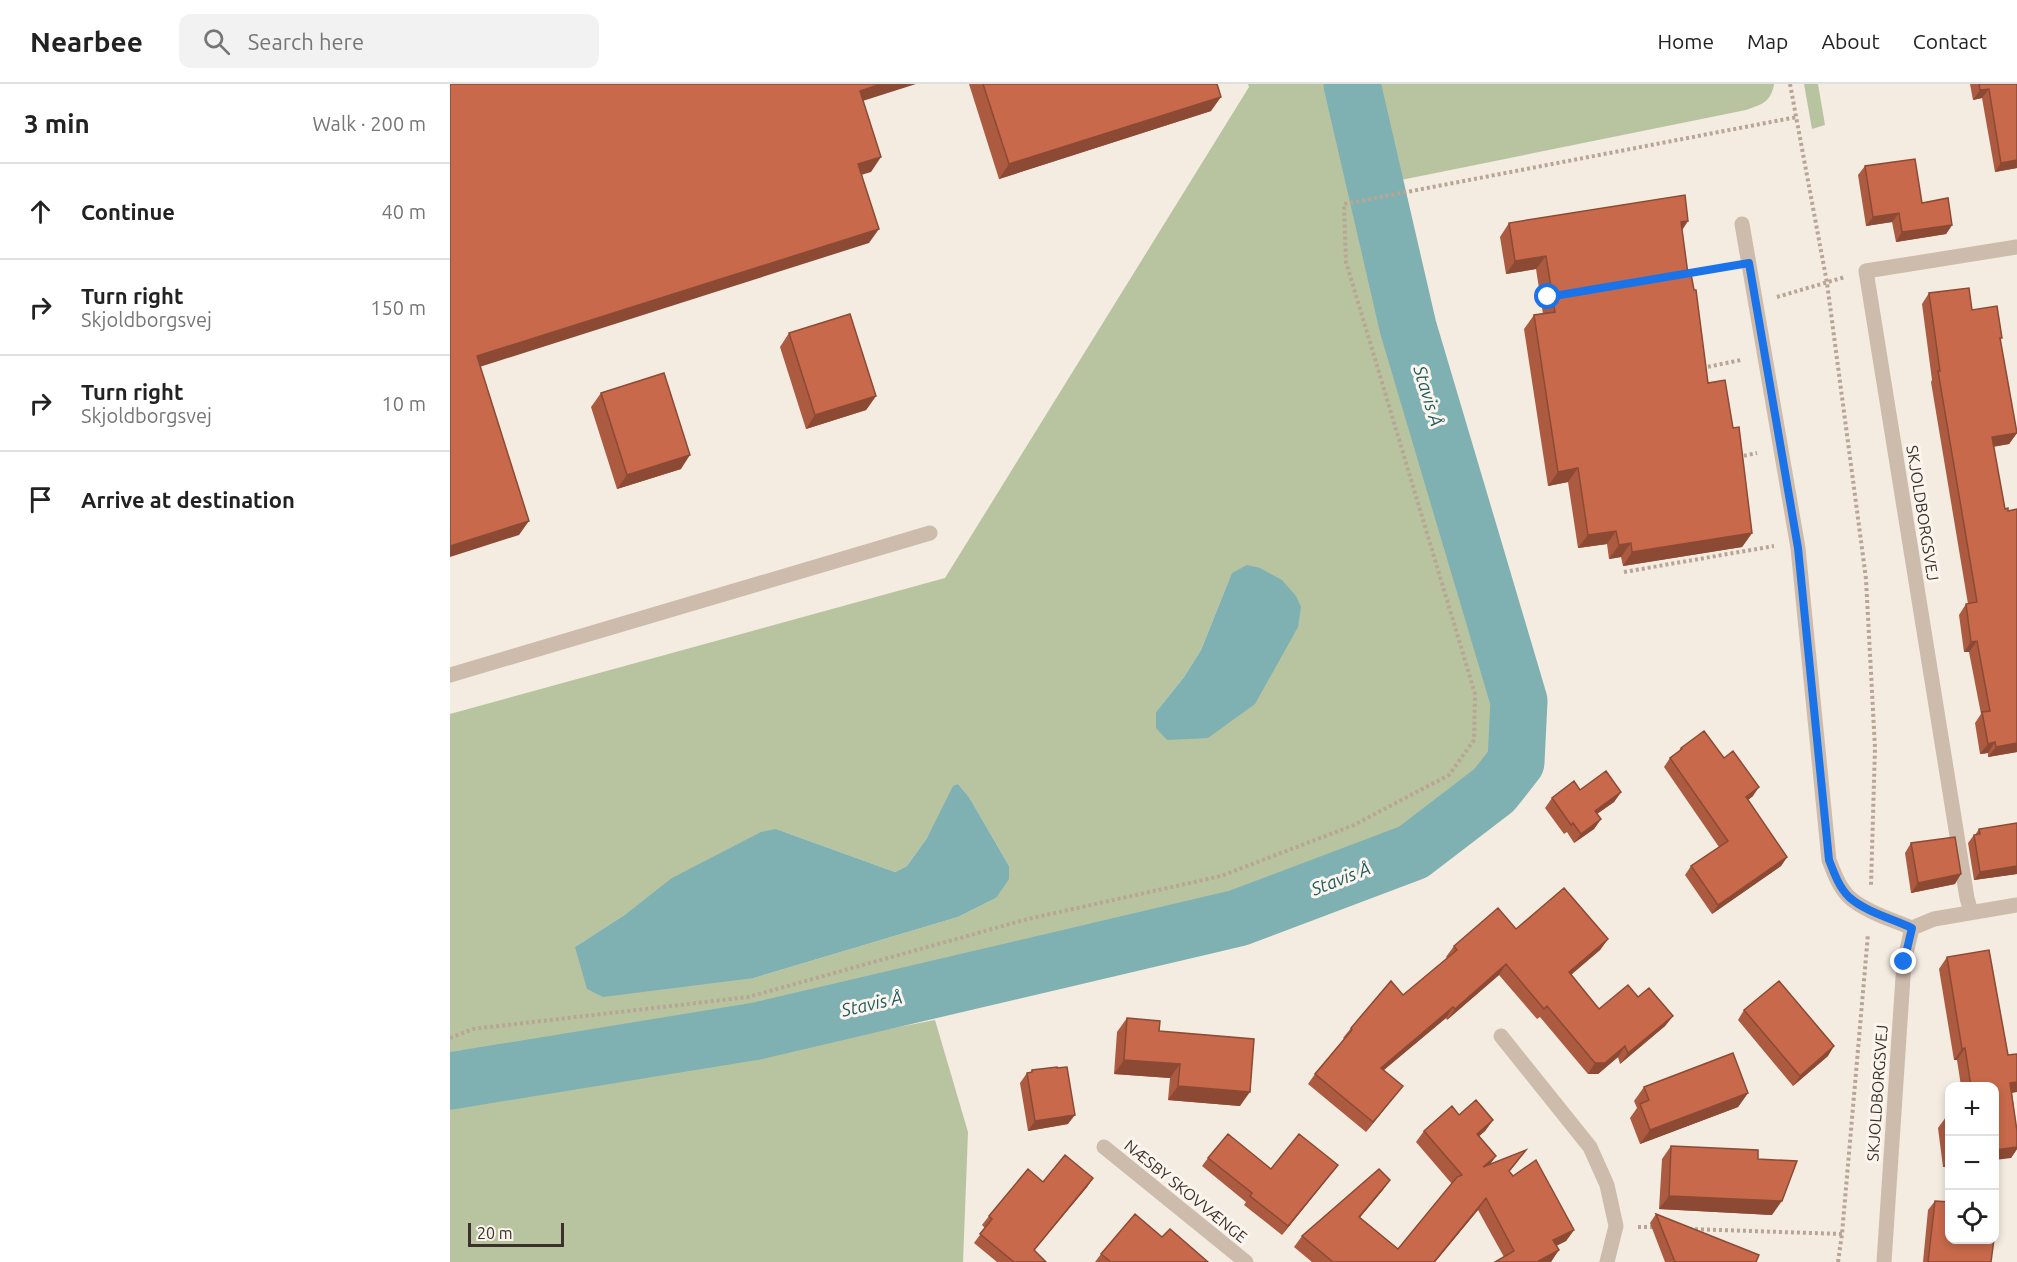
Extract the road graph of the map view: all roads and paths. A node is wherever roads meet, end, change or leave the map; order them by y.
1 (1790, 84) edge
2 (1797, 117) junction
3 (1742, 224) dead end
4 (2017, 247) edge
5 (1749, 263) junction
6 (1866, 271) junction
7 (1682, 274) edge
8 (1827, 283) junction
9 (1756, 302) junction
10 (1765, 354) junction
11 (1692, 369) edge
12 (1781, 449) junction
13 (1735, 457) edge
14 (930, 533) dead end
15 (1797, 542) junction
16 (1624, 572) dead end
17 (450, 675) edge
18 (2017, 905) edge
19 (1870, 911) junction
20 (1971, 912) junction
21 (1912, 928) junction
22 (1501, 1036) dead end
23 (450, 1038) edge
24 (1104, 1148) dead end
25 (1616, 1226) junction
26 (1664, 1228) edge
27 (1687, 1228) edge
28 (1842, 1234) junction
29 (1246, 1262) edge
30 (1607, 1262) edge
31 (1838, 1262) edge
32 (1884, 1262) edge

1 - 2 path
2 - 8 path
2 - 23 path
3 - 5 street
4 - 6 street
5 - 7 path
5 - 9 street
6 - 8 path
6 - 20 street, SKJOLDBORGSVEJ
8 - 9 path
8 - 19 path
9 - 10 street
10 - 11 path
10 - 12 street
12 - 13 path
12 - 15 street
14 - 17 street
15 - 16 path
15 - 19 street
18 - 20 street
19 - 21 street
19 - 28 path
20 - 21 street
21 - 32 street, SKJOLDBORGSVEJ
22 - 25 street
24 - 29 street, NÆSBY SKOVVÆNGE
25 - 26 path
25 - 30 street
27 - 28 path
28 - 31 path

